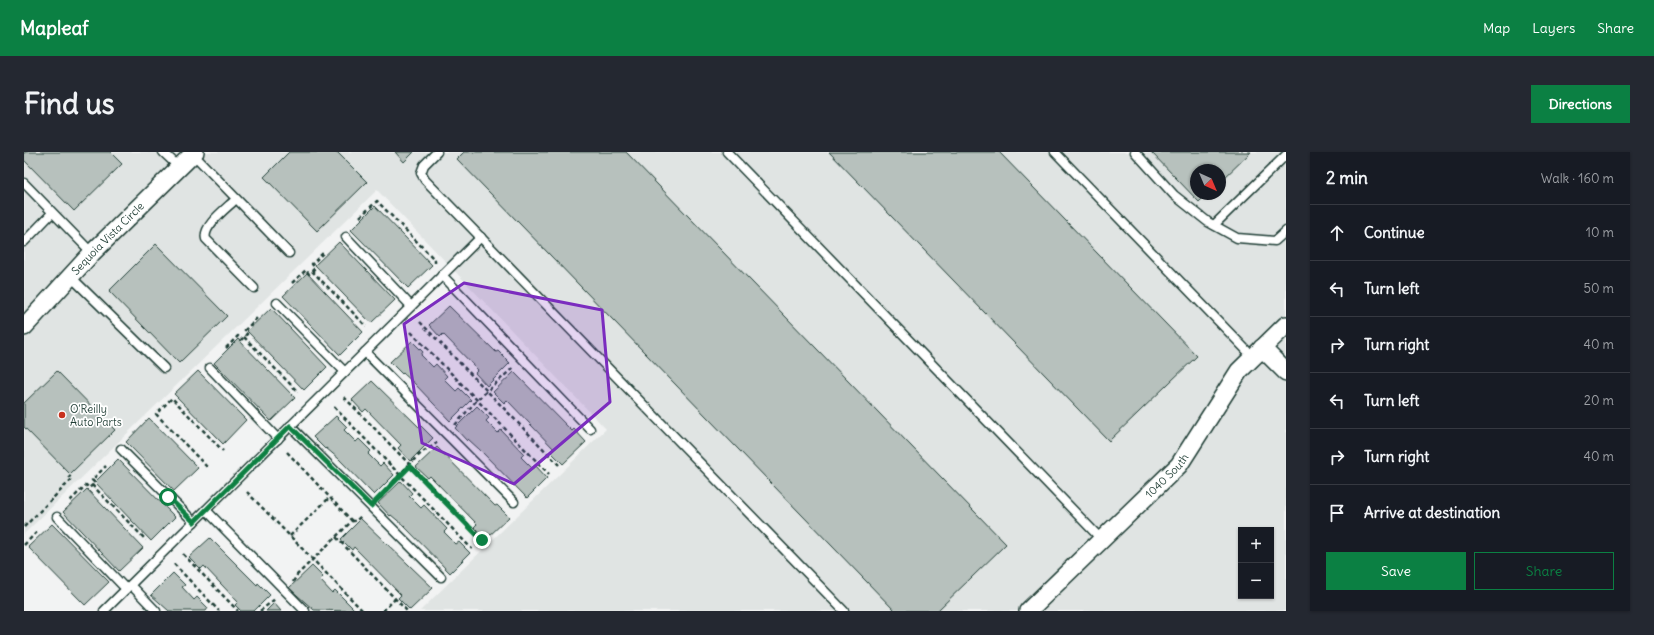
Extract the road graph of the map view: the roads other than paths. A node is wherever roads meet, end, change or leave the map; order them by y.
1 (163, 152) edge
2 (436, 152) edge
3 (727, 152) edge
4 (1055, 152) edge
5 (1135, 152) edge
6 (194, 153) edge
7 (1286, 155) edge
8 (179, 167) junction
9 (24, 183) edge
10 (236, 199) junction
11 (52, 213) junction
12 (1214, 225) junction
13 (1286, 231) edge
14 (346, 237) dead end
15 (480, 237) junction
16 (24, 242) edge
17 (92, 253) junction
18 (290, 253) dead end
19 (442, 275) junction
20 (70, 276) junction
21 (254, 288) dead end
22 (277, 303) dead end
23 (411, 306) junction
24 (1286, 325) edge
25 (24, 327) edge
26 (366, 352) junction
27 (1258, 352) junction
28 (164, 368) dead end
29 (210, 368) dead end
30 (345, 372) junction
31 (1286, 372) edge
32 (290, 426) junction
33 (590, 429) dead end
34 (278, 438) junction
35 (121, 449) dead end
36 (514, 502) dead end
37 (206, 510) junction
38 (57, 517) dead end
39 (194, 522) junction
40 (1102, 540) junction
41 (442, 577) dead end
42 (128, 587) junction
43 (104, 611) edge
44 (156, 611) edge
45 (305, 611) edge
46 (844, 611) edge
47 (1028, 611) edge

1 - 8 lane
2 - 15 lane
3 - 40 lane
4 - 27 lane
5 - 12 lane
6 - 8 street, Sequoia Vista Circle
6 - 10 lane
7 - 12 lane
8 - 17 street, Sequoia Vista Circle
9 - 11 lane
10 - 18 lane
10 - 21 lane
11 - 16 lane
11 - 17 lane
12 - 13 lane
14 - 23 lane
15 - 19 lane
15 - 46 lane
17 - 20 street, Sequoia Vista Circle
19 - 23 lane
19 - 33 lane
20 - 25 street, Sequoia Vista Circle
20 - 28 lane
22 - 30 lane
23 - 26 lane
24 - 27 street, 1040 South
26 - 30 lane
26 - 36 lane
27 - 31 street
27 - 40 street, 1040 South
29 - 34 lane
30 - 32 lane
32 - 34 lane
32 - 41 lane
34 - 37 lane
35 - 39 lane
37 - 39 lane
37 - 45 lane
38 - 42 lane
39 - 42 lane
40 - 47 street, 1040 South
42 - 43 lane
42 - 44 lane

